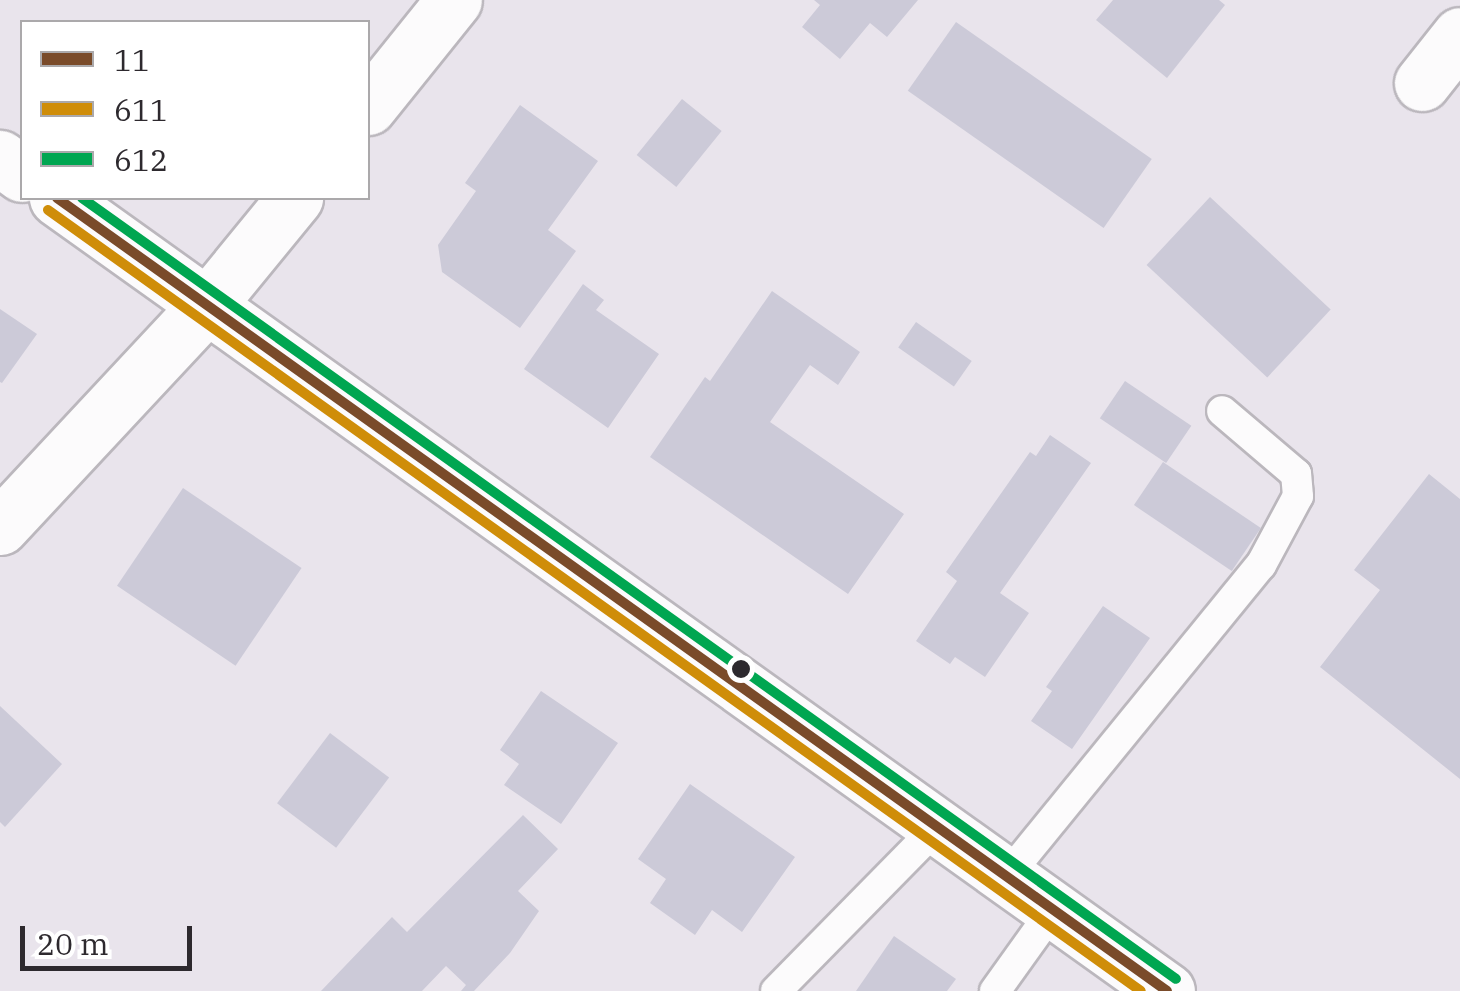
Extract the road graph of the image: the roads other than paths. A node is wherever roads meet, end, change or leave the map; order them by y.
1 (454, 0) edge
2 (1460, 35) edge
3 (1422, 84) dead end
4 (370, 105) edge
5 (60, 200) edge
6 (292, 200) edge
7 (210, 303) junction
8 (1222, 411) dead end
9 (0, 528) edge
10 (937, 826) junction
11 (1006, 876) junction
12 (1053, 910) junction
13 (776, 991) edge
14 (995, 991) edge
15 (1167, 991) edge

1 - 4 main road
2 - 3 main road
5 - 7 main road
6 - 7 main road
7 - 9 main road
7 - 10 main road
8 - 11 lane
10 - 11 main road
10 - 13 lane
11 - 12 main road
12 - 14 lane
12 - 15 main road

